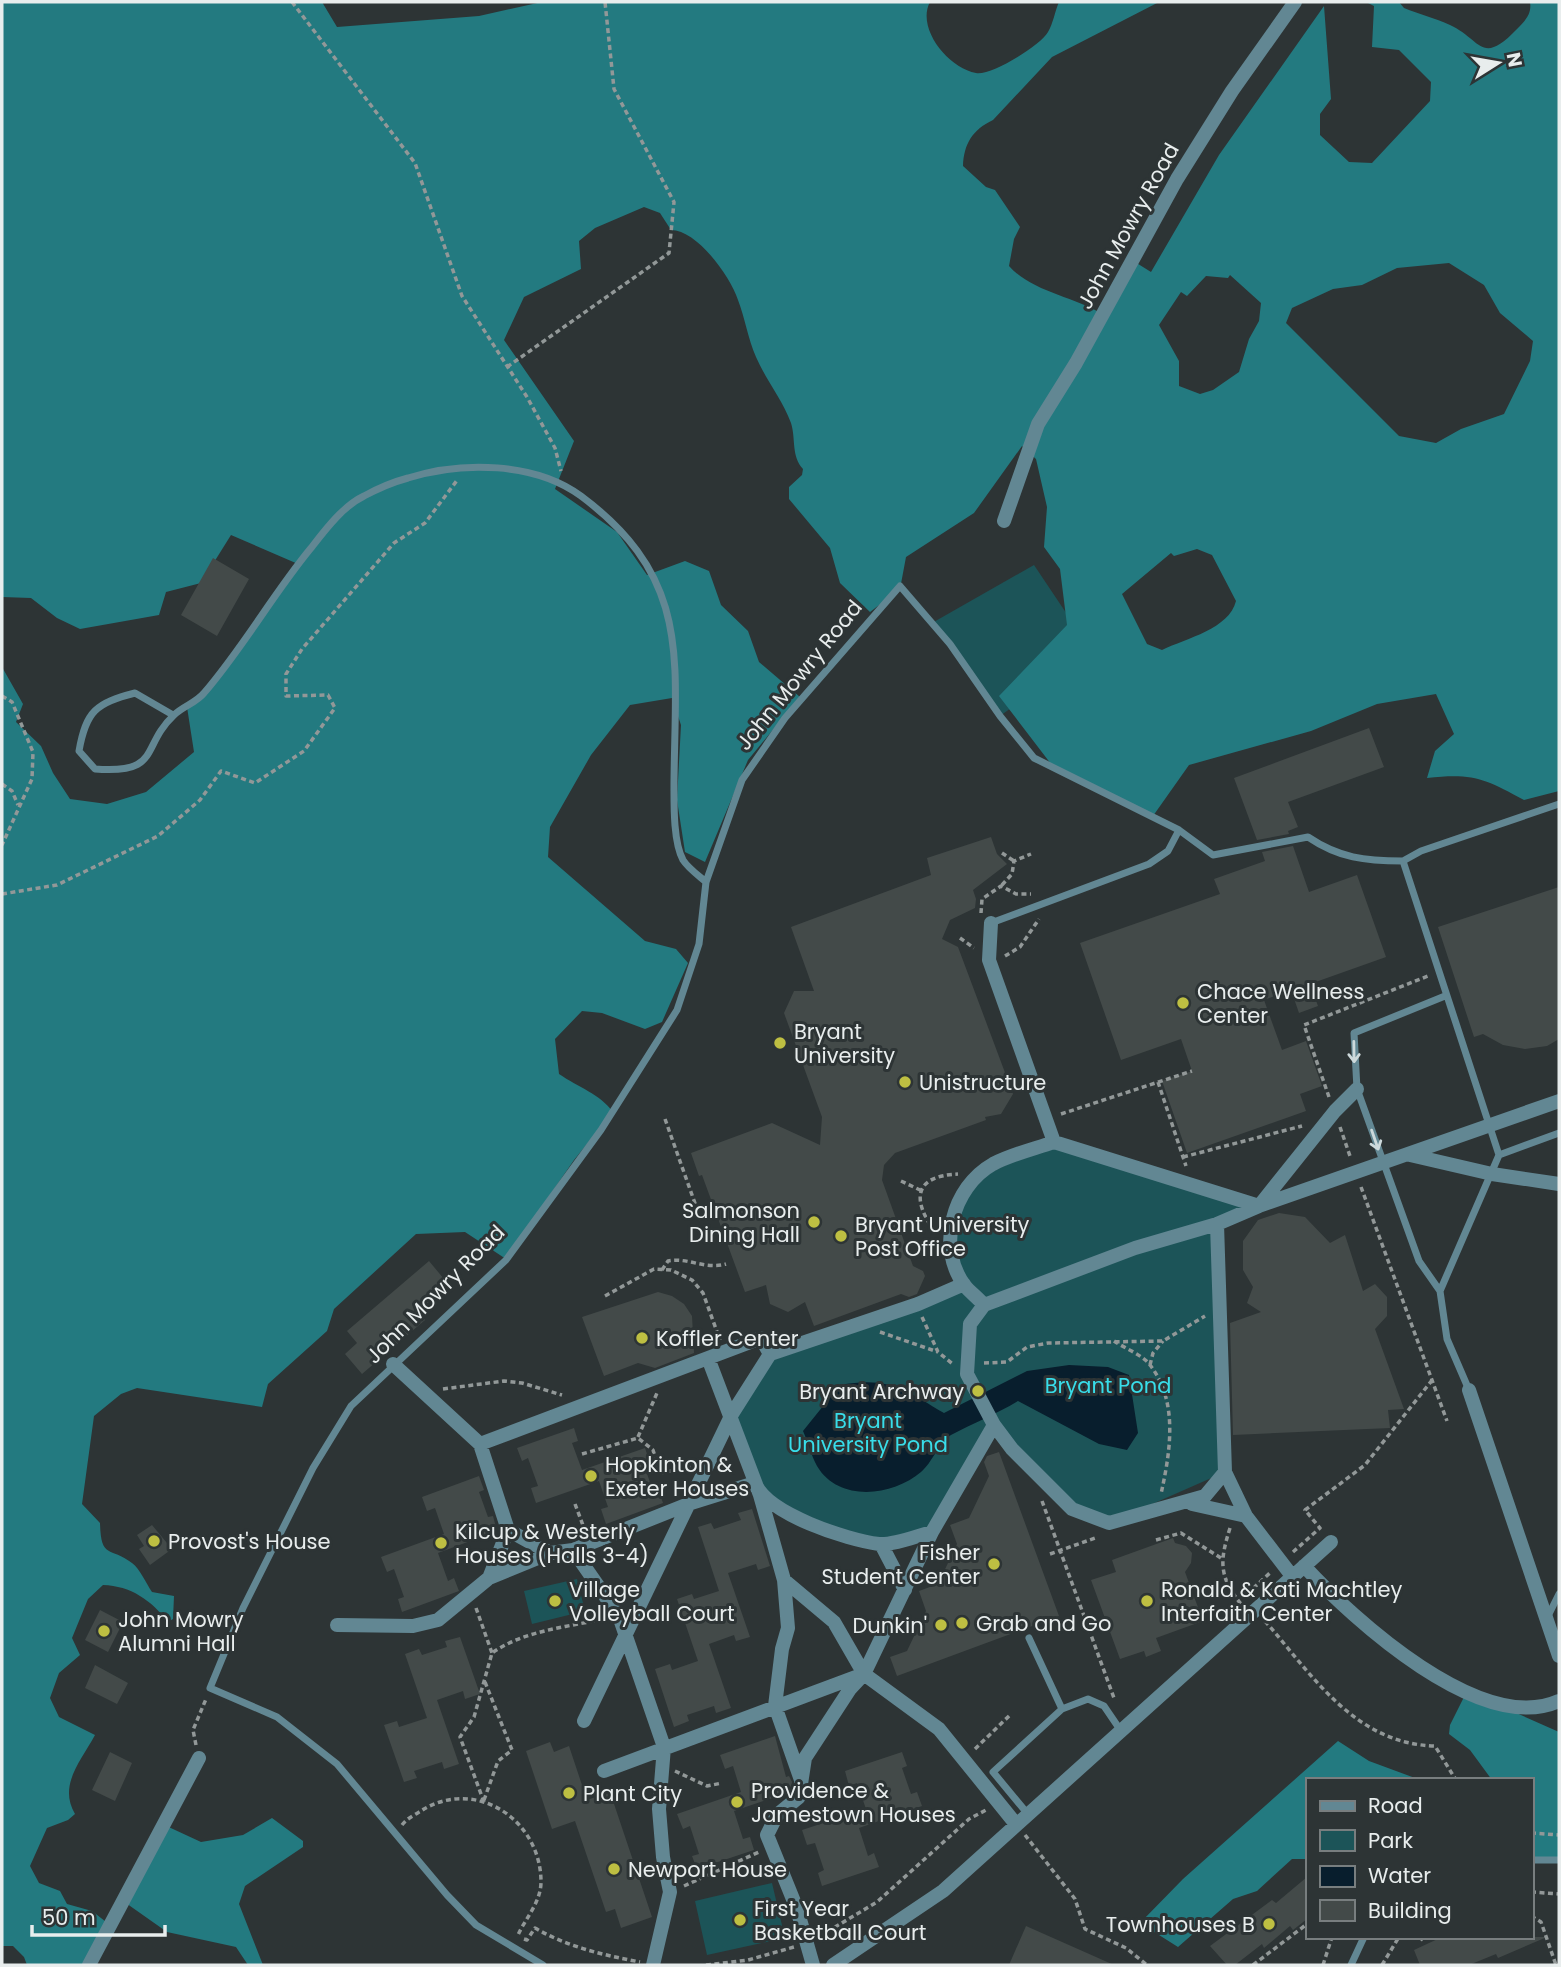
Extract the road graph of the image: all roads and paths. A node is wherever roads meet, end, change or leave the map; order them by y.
1 (292, 2) edge
2 (605, 2) edge
3 (1295, 2) edge
4 (507, 367) junction
5 (465, 468) junction
6 (564, 483) junction
7 (1004, 521) dead end
8 (2, 696) edge
9 (173, 715) junction
10 (2, 784) edge
11 (1559, 804) edge
12 (18, 805) junction
13 (1179, 830) junction
14 (2, 845) edge
15 (1002, 853) dead end
16 (1031, 854) dead end
17 (1014, 861) junction
18 (1403, 861) junction
19 (706, 883) junction
20 (1001, 886) dead end
21 (2, 894) edge
22 (1041, 917) dead end
23 (991, 923) joint
24 (960, 938) dead end
25 (989, 960) junction
26 (1445, 996) junction
27 (1192, 1071) dead end
28 (1158, 1082) junction
29 (1357, 1089) junction
30 (1559, 1101) edge
31 (665, 1119) dead end
32 (1046, 1119) junction
33 (1328, 1119) junction
34 (1489, 1125) junction
35 (1559, 1133) edge
36 (1054, 1142) junction
37 (1410, 1155) junction
38 (1499, 1155) junction
39 (1183, 1157) junction
40 (1384, 1164) junction
41 (1492, 1174) junction
42 (901, 1181) dead end
43 (971, 1182) junction
44 (1559, 1184) edge
45 (1193, 1185) junction
46 (920, 1190) junction
47 (1258, 1206) junction
48 (702, 1223) dead end
49 (1217, 1224) junction
50 (950, 1238) junction
51 (726, 1264) dead end
52 (662, 1270) junction
53 (964, 1284) junction
54 (1440, 1291) junction
55 (605, 1296) dead end
56 (918, 1304) junction
57 (984, 1305) junction
58 (1219, 1307) junction
59 (858, 1325) junction
60 (1113, 1340) junction
61 (1163, 1341) junction
62 (725, 1352) junction
63 (938, 1352) junction
64 (770, 1354) junction
65 (708, 1358) junction
66 (393, 1364) junction
67 (1150, 1365) junction
68 (968, 1368) junction
69 (665, 1375) junction
70 (1433, 1379) dead end
71 (1469, 1390) joint
72 (422, 1392) junction
73 (587, 1404) junction
74 (732, 1414) junction
75 (994, 1425) junction
76 (638, 1438) junction
77 (480, 1444) junction
78 (582, 1454) dead end
79 (1029, 1466) junction
80 (708, 1467) junction
81 (1225, 1472) junction
82 (758, 1489) junction
83 (691, 1503) junction
84 (1184, 1503) junction
85 (576, 1504) dead end
86 (1157, 1510) junction
87 (1240, 1516) junction
88 (508, 1530) junction
89 (932, 1532) junction
90 (1098, 1537) dead end
91 (1156, 1539) dead end
92 (1331, 1542) dead end
93 (590, 1544) junction
94 (881, 1544) junction
95 (573, 1550) junction
96 (1059, 1551) junction
97 (550, 1553) junction
98 (1049, 1554) dead end
99 (1221, 1558) junction
100 (1282, 1562) junction
101 (1304, 1566) junction
102 (1292, 1576) junction
103 (489, 1578) junction
104 (784, 1580) junction
105 (905, 1590) junction
106 (471, 1592) junction
107 (1559, 1594) edge
108 (1255, 1610) junction
109 (619, 1616) junction
110 (1548, 1616) junction
111 (337, 1625) dead end
112 (1029, 1639) dead end
113 (626, 1640) junction
114 (492, 1653) junction
115 (1559, 1656) edge
116 (864, 1674) junction
117 (484, 1681) junction
118 (211, 1688) junction
119 (1559, 1701) edge
120 (1116, 1704) dead end
121 (775, 1706) junction
122 (1062, 1709) junction
123 (1011, 1714) dead end
124 (584, 1721) dead end
125 (1121, 1731) junction
126 (663, 1755) junction
127 (199, 1758) joint
128 (965, 1759) junction
129 (604, 1771) dead end
130 (1455, 1778) edge
131 (802, 1781) junction
132 (722, 1783) dead end
133 (484, 1802) junction
134 (1002, 1808) junction
135 (1027, 1813) junction
136 (1015, 1822) junction
137 (396, 1833) junction
138 (1533, 1833) edge
139 (767, 1835) junction
140 (1559, 1835) edge
141 (1533, 1860) edge
142 (1559, 1860) edge
143 (670, 1892) junction
144 (1533, 1892) edge
145 (1559, 1894) edge
146 (1533, 1917) edge
147 (1306, 1925) edge
148 (1331, 1939) edge
149 (1363, 1939) edge
150 (1398, 1939) edge
151 (805, 1944) junction
152 (89, 1965) edge
153 (543, 1965) edge
154 (654, 1965) edge
155 (706, 1965) edge
156 (813, 1965) edge
157 (832, 1965) edge
158 (1147, 1965) edge
159 (1253, 1965) edge
160 (1323, 1965) edge
161 (1352, 1965) edge
162 (1382, 1965) edge
163 (1556, 1965) edge

1 - 4 path
2 - 4 path
3 - 7 street, John Mowry Road
4 - 6 path
5 - 6 lane
5 - 9 lane
5 - 21 path
6 - 19 lane
8 - 12 path
9 - 9 lane
10 - 12 path
11 - 18 lane
12 - 14 path
13 - 18 lane, John Mowry Road
13 - 19 lane, John Mowry Road
13 - 23 lane
15 - 17 path
16 - 17 path
17 - 20 path
18 - 26 lane
19 - 66 lane, John Mowry Road
22 - 25 path
23 - 25 street
24 - 25 path
25 - 32 street
26 -> 29 lane
26 - 34 lane
27 - 28 path
28 - 32 path
28 - 39 path
29 - 33 street
29 -> 40 lane
30 - 34 street
31 - 48 path
32 - 36 street
33 - 39 path
33 - 47 street
34 - 37 street
34 - 38 lane
35 - 38 lane
36 - 43 street
36 - 45 street
37 - 40 street
37 - 41 street
38 - 41 lane
39 - 45 path
40 - 47 street
40 - 54 lane
41 - 44 street
41 - 54 lane
42 - 46 path
43 - 46 path
43 - 50 street
45 - 47 street
46 - 50 path
47 - 49 street
49 - 57 street
49 - 58 street
50 - 53 street
51 - 52 path
52 - 55 path
52 - 62 path
53 - 56 street
53 - 57 street
54 - 71 lane
56 - 59 street
56 - 63 path
57 - 68 street
58 - 61 path
58 - 81 street
59 - 63 path
59 - 64 street
60 - 61 path
60 - 67 path
60 - 68 path
61 - 67 path
62 - 64 street
62 - 65 street
63 - 68 path
64 - 74 street
65 - 69 street
65 - 74 street
66 - 72 street
66 - 118 lane, John Mowry Road
67 - 86 path
68 - 75 street
69 - 73 street
69 - 76 path
70 - 100 path
71 - 110 street
72 - 73 path
72 - 77 street
73 - 77 street
74 - 80 street
74 - 82 street
75 - 79 street
75 - 89 street
76 - 78 path
76 - 80 path
77 - 88 street
79 - 86 street
79 - 96 path
80 - 83 street
81 - 84 street
81 - 87 street
82 - 83 street
82 - 94 street
82 - 104 street
83 - 93 street
83 - 113 street
84 - 86 street
84 - 87 street
85 - 93 path
87 - 99 path
87 - 100 street
88 - 97 street
88 - 103 street
89 - 94 street
89 - 105 street
90 - 96 path
91 - 99 path
92 - 101 street
93 - 95 street
94 - 105 street
95 - 97 street
95 - 109 street
96 - 98 path
96 - 120 path
97 - 103 street
99 - 100 path
100 - 102 street
101 - 102 street
101 - 119 street
102 - 108 street
103 - 106 street
104 - 116 street
104 - 121 street
105 - 116 street
106 - 111 street
106 - 114 path
107 - 110 lane
108 - 125 street
108 - 130 path
109 - 113 street
109 - 114 path
110 - 115 street
112 - 122 lane
113 - 124 street
113 - 126 street
114 - 117 path
116 - 121 street
116 - 128 street
116 - 131 street
117 - 133 path
117 - 133 path
118 - 127 path
118 - 137 lane
121 - 126 street
121 - 131 street
122 - 125 lane
122 - 135 lane
123 - 128 path
125 - 135 street
126 - 129 street
126 - 132 path
126 - 143 street
127 - 152 street
128 - 134 street
131 - 139 street
133 - 137 path
133 - 154 path
134 - 136 street
134 - 151 path
135 - 136 street
136 - 157 street
136 - 158 path
137 - 153 lane
138 - 140 path
139 - 143 path
139 - 151 street
141 - 142 lane
143 - 154 street
144 - 145 path
146 - 163 path
147 - 159 path
148 - 160 path
149 - 161 lane
150 - 162 path
151 - 155 path
151 - 156 street

